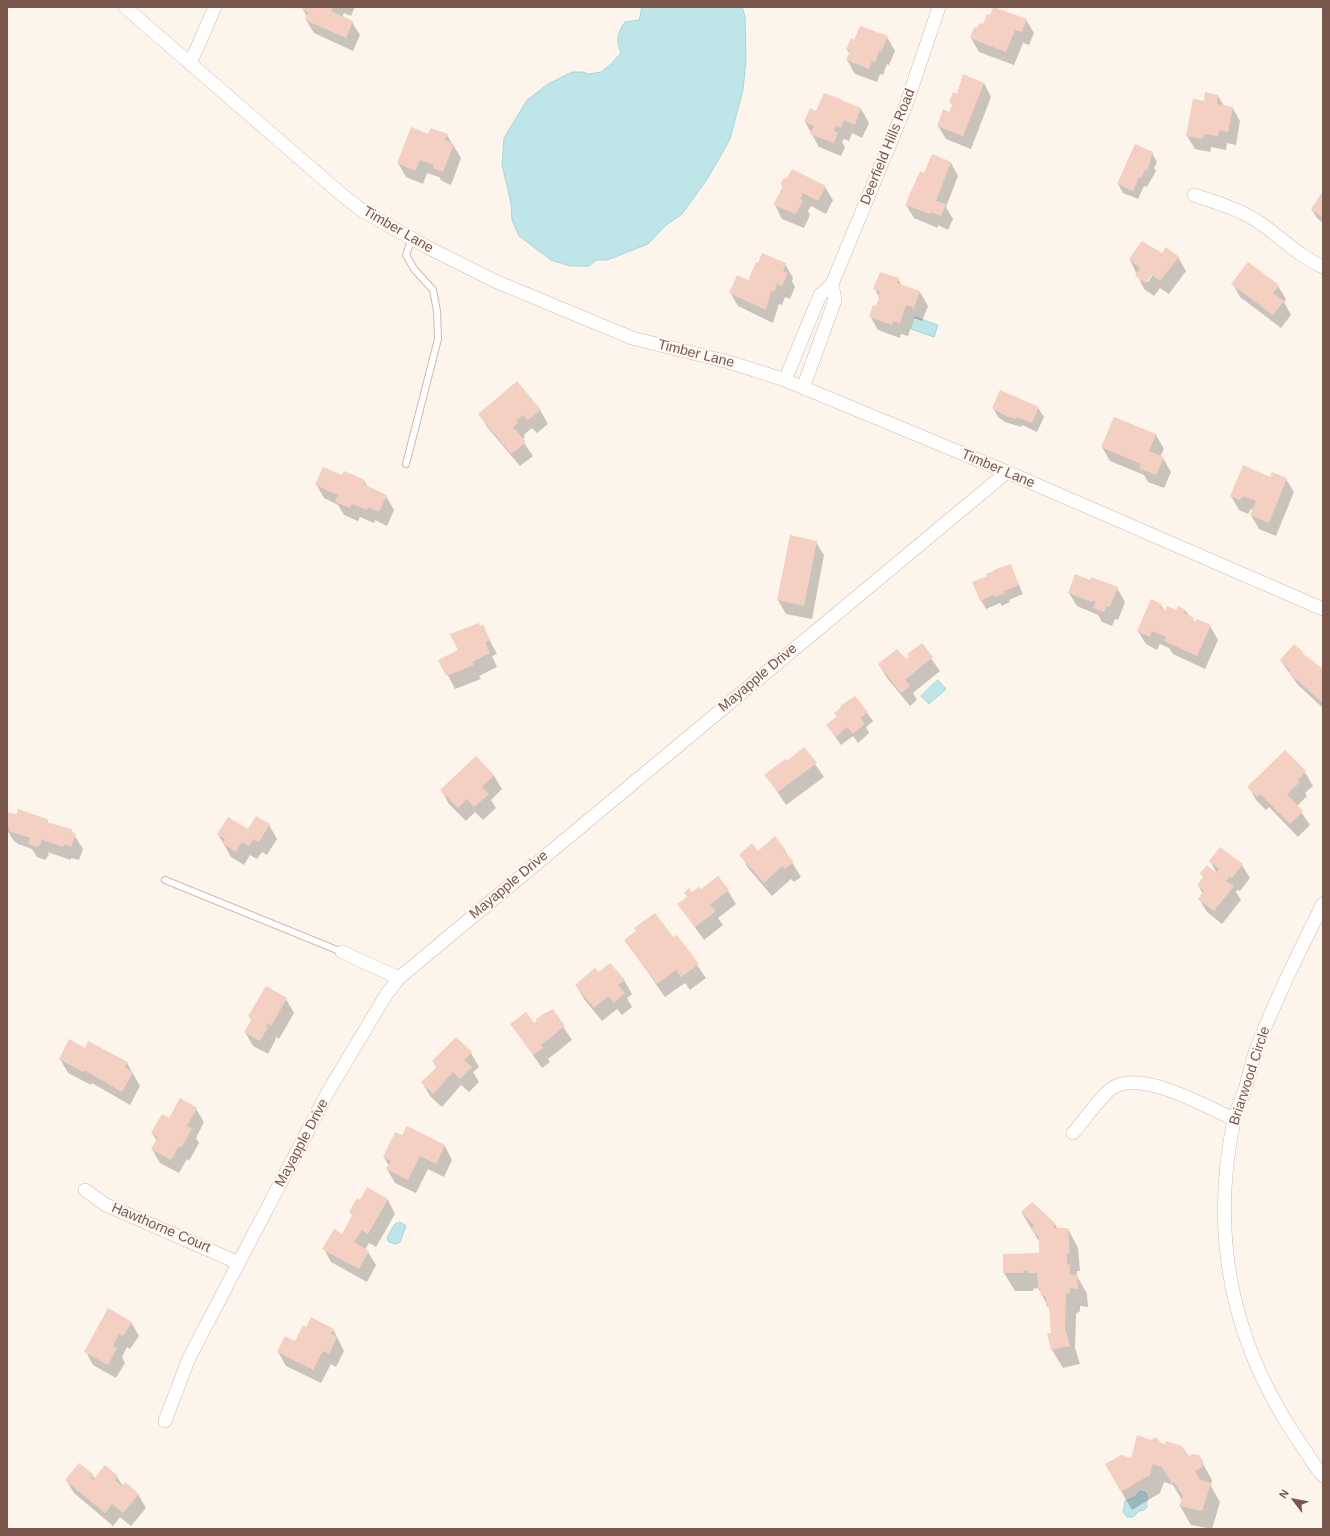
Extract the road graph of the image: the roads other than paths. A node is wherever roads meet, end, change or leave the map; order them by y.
1 (125, 7) edge
2 (216, 7) edge
3 (939, 7) edge
4 (190, 64) junction
5 (1194, 195) dead end
6 (412, 238) junction
7 (1323, 268) edge
8 (832, 284) junction
9 (785, 380) junction
10 (803, 388) junction
11 (406, 464) dead end
12 (1006, 472) junction
13 (1323, 609) edge
14 (165, 880) dead end
15 (1323, 904) edge
16 (342, 952) joint
17 (399, 978) junction
18 (1234, 1119) junction
19 (1073, 1133) dead end
20 (85, 1190) dead end
21 (239, 1262) junction
22 (165, 1421) dead end
23 (1323, 1476) edge

1 - 4 street, Timber Lane
2 - 4 street
3 - 8 street, Deerfield Hills Road
4 - 6 street, Timber Lane
5 - 7 street
6 - 9 street, Timber Lane
6 - 11 lane
8 - 9 street, Deerfield Hills Road
8 - 10 street, Deerfield Hills Road
9 - 10 street, Timber Lane
10 - 12 street, Timber Lane
12 - 13 street, Timber Lane
12 - 17 street, Mayapple Drive
14 - 16 lane
15 - 18 street, Briarwood Circle
16 - 17 street
17 - 21 street, Mayapple Drive
18 - 19 street
18 - 23 street, Briarwood Circle
20 - 21 street, Hawthorne Court
21 - 22 street, Mayapple Drive

